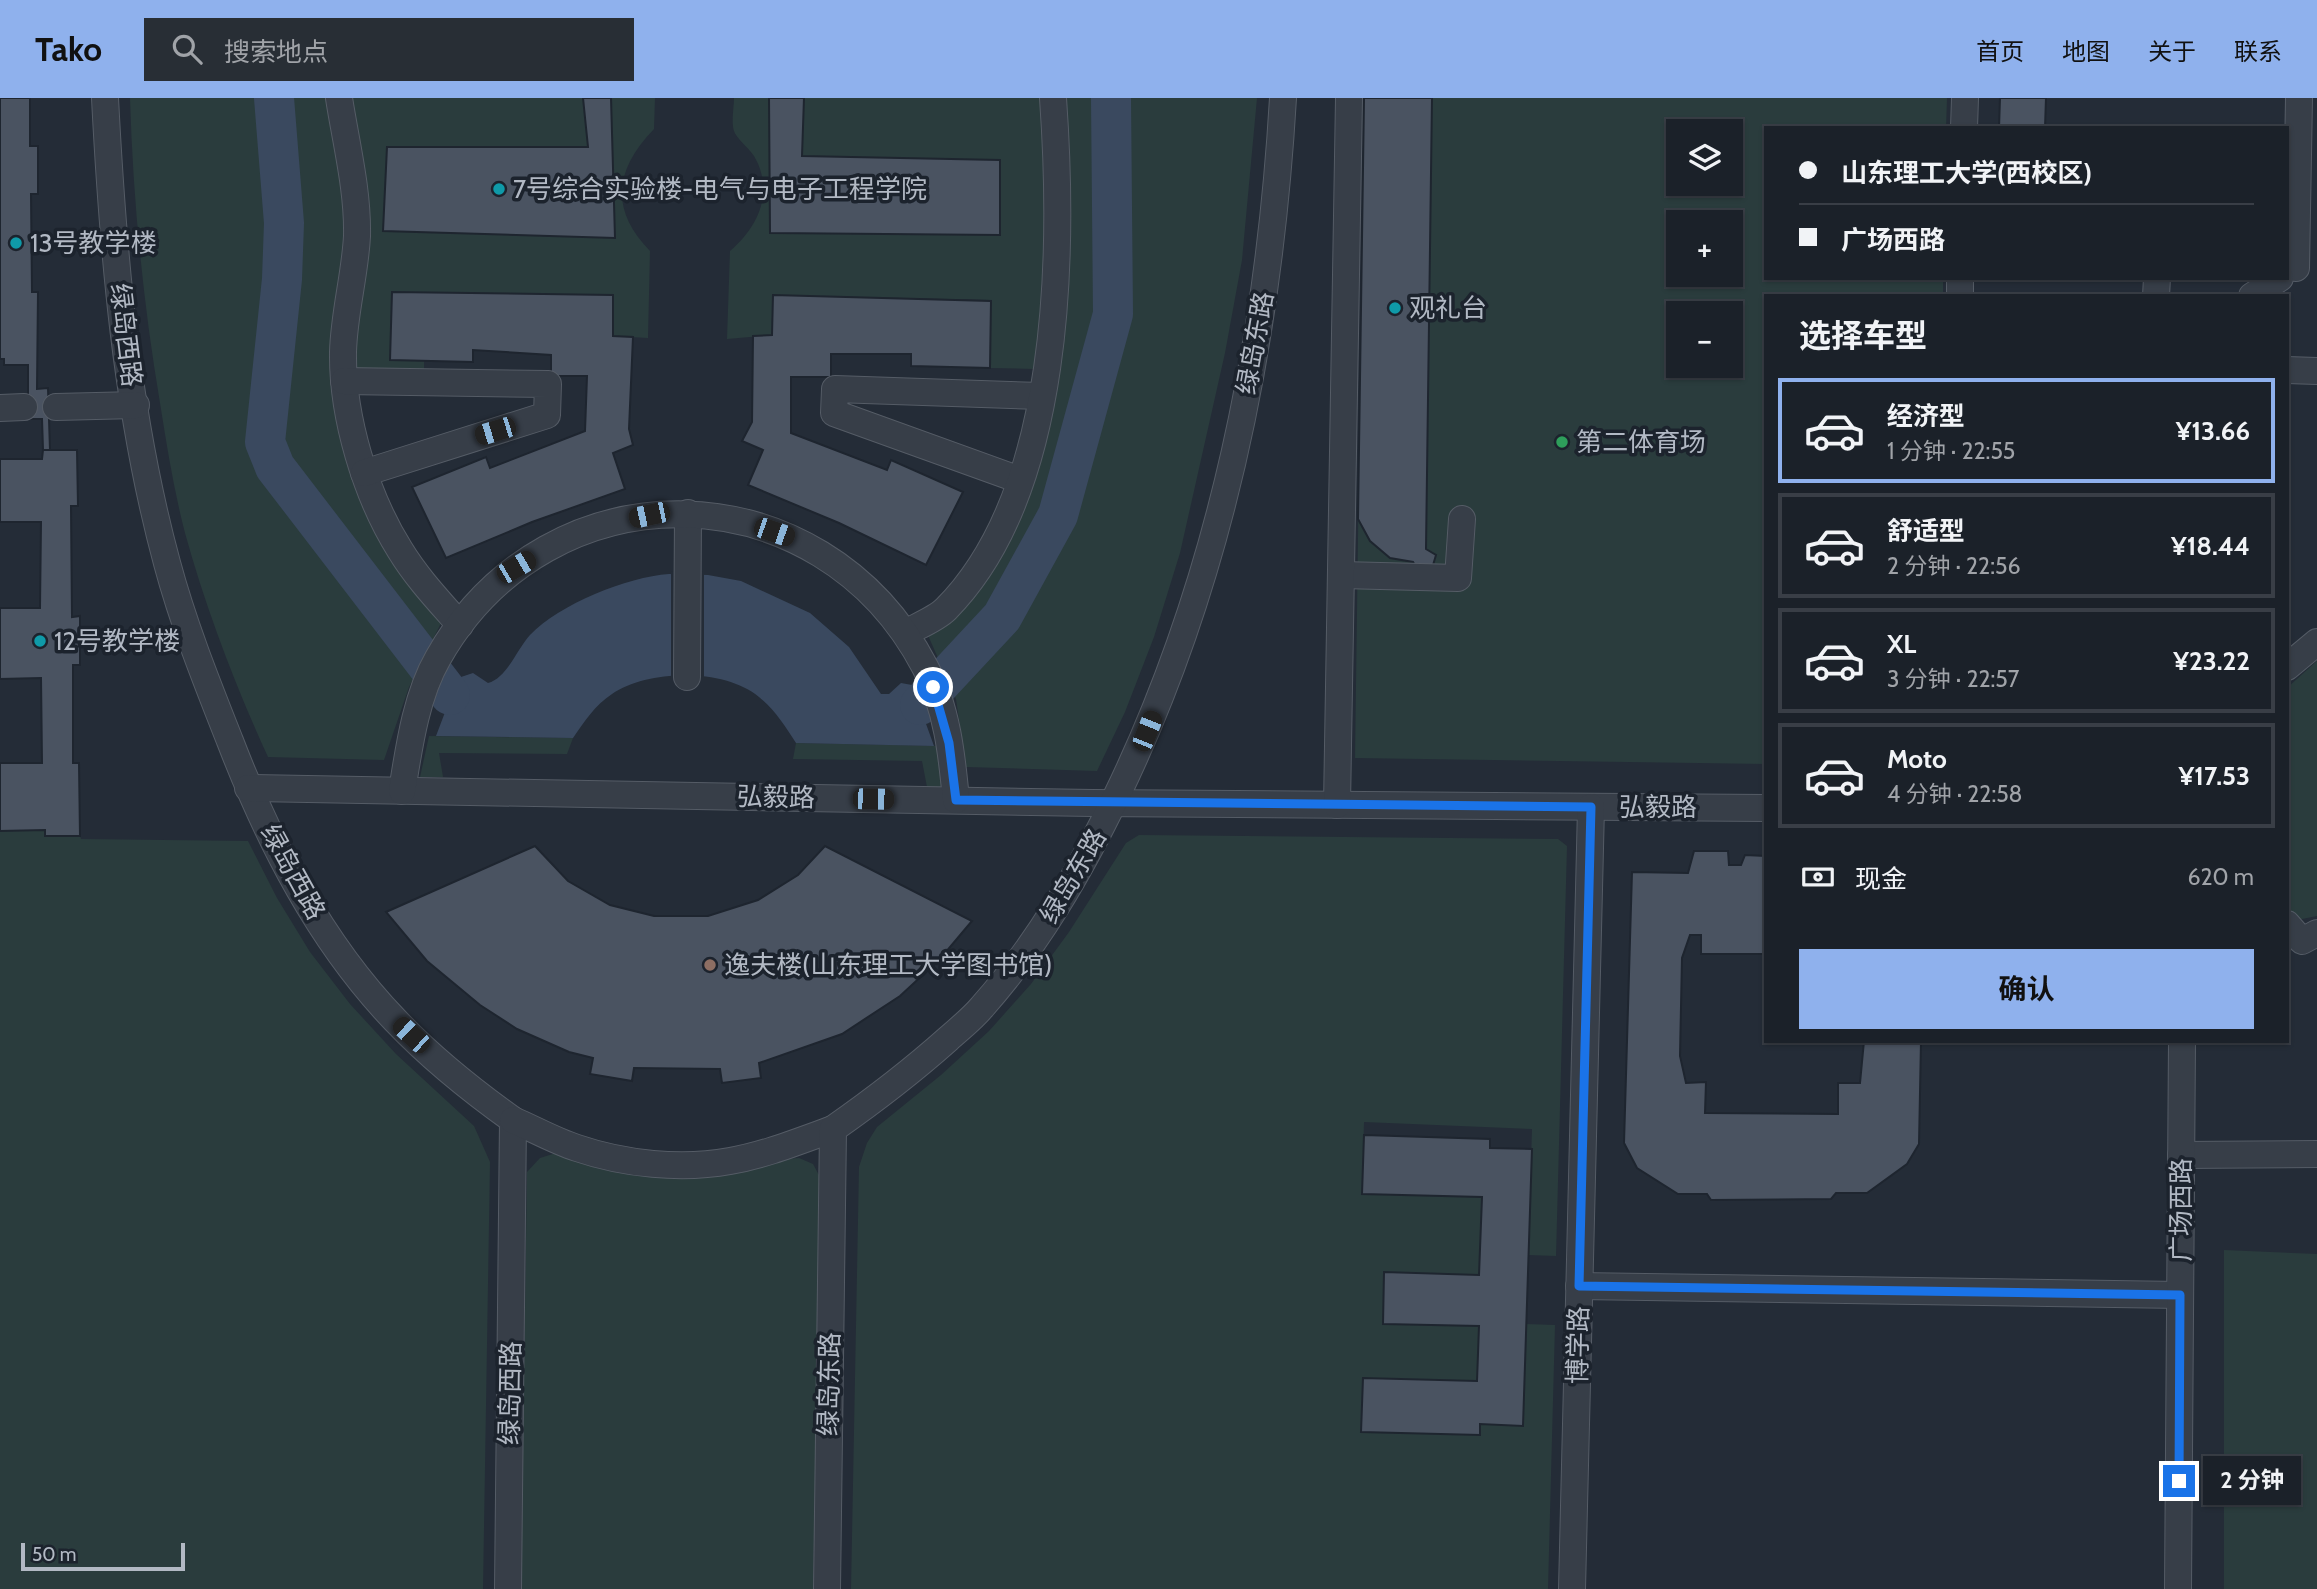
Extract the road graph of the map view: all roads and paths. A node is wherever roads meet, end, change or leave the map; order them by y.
1 (105, 98) edge
2 (339, 98) edge
3 (1053, 98) edge
4 (1283, 98) edge
5 (1349, 98) edge
6 (1965, 98) edge
7 (2299, 98) edge
8 (1964, 126) edge
9 (2295, 269) edge
10 (2277, 280) edge
11 (2255, 294) edge
12 (2289, 370) edge
13 (2317, 371) edge
14 (344, 381) junction
15 (1041, 396) junction
16 (135, 405) junction
17 (56, 407) dead end
18 (364, 473) junction
19 (1020, 480) junction
20 (688, 513) junction
21 (1462, 519) dead end
22 (1342, 575) junction
23 (460, 625) junction
24 (905, 634) junction
25 (2317, 642) edge
26 (2289, 665) edge
27 (687, 677) dead end
28 (248, 788) junction
29 (402, 790) junction
30 (956, 800) junction
31 (1113, 803) junction
32 (1337, 804) junction
33 (1591, 807) junction
34 (1764, 808) edge
35 (2289, 926) edge
36 (2317, 933) edge
37 (2182, 1043) edge
38 (513, 1120) junction
39 (833, 1129) junction
40 (2317, 1154) edge
41 (2181, 1155) junction
42 (1579, 1286) junction
43 (2180, 1295) junction
44 (508, 1589) edge
45 (827, 1589) edge
46 (1572, 1589) edge
47 (2178, 1589) edge

1 - 16 street, 绿岛西路
2 - 14 street
3 - 15 street
4 - 31 street, 绿岛东路
5 - 22 street
6 - 8 street
7 - 9 street
10 - 11 street
12 - 13 street
14 - 18 street
14 - 18 street
15 - 19 street
15 - 19 street
16 - 17 street
16 - 28 street, 绿岛西路
18 - 23 street
19 - 24 street
20 - 23 street
20 - 24 street
20 - 27 street
21 - 22 street
22 - 32 street
23 - 29 street
24 - 30 street
25 - 26 street
28 - 29 street, 弘毅路
28 - 38 street, 绿岛西路
29 - 30 street, 弘毅路
30 - 31 street, 弘毅路
31 - 32 street, 弘毅路
31 - 39 street, 绿岛东路
32 - 33 street, 弘毅路
33 - 34 street, 弘毅路
33 - 42 street, 博学路
35 - 36 street
37 - 41 street, 广场西路
38 - 39 street
38 - 44 street, 绿岛西路
39 - 45 street, 绿岛东路
40 - 41 street
41 - 43 street, 广场西路
42 - 43 street
42 - 46 street, 博学路
43 - 47 street, 广场西路

